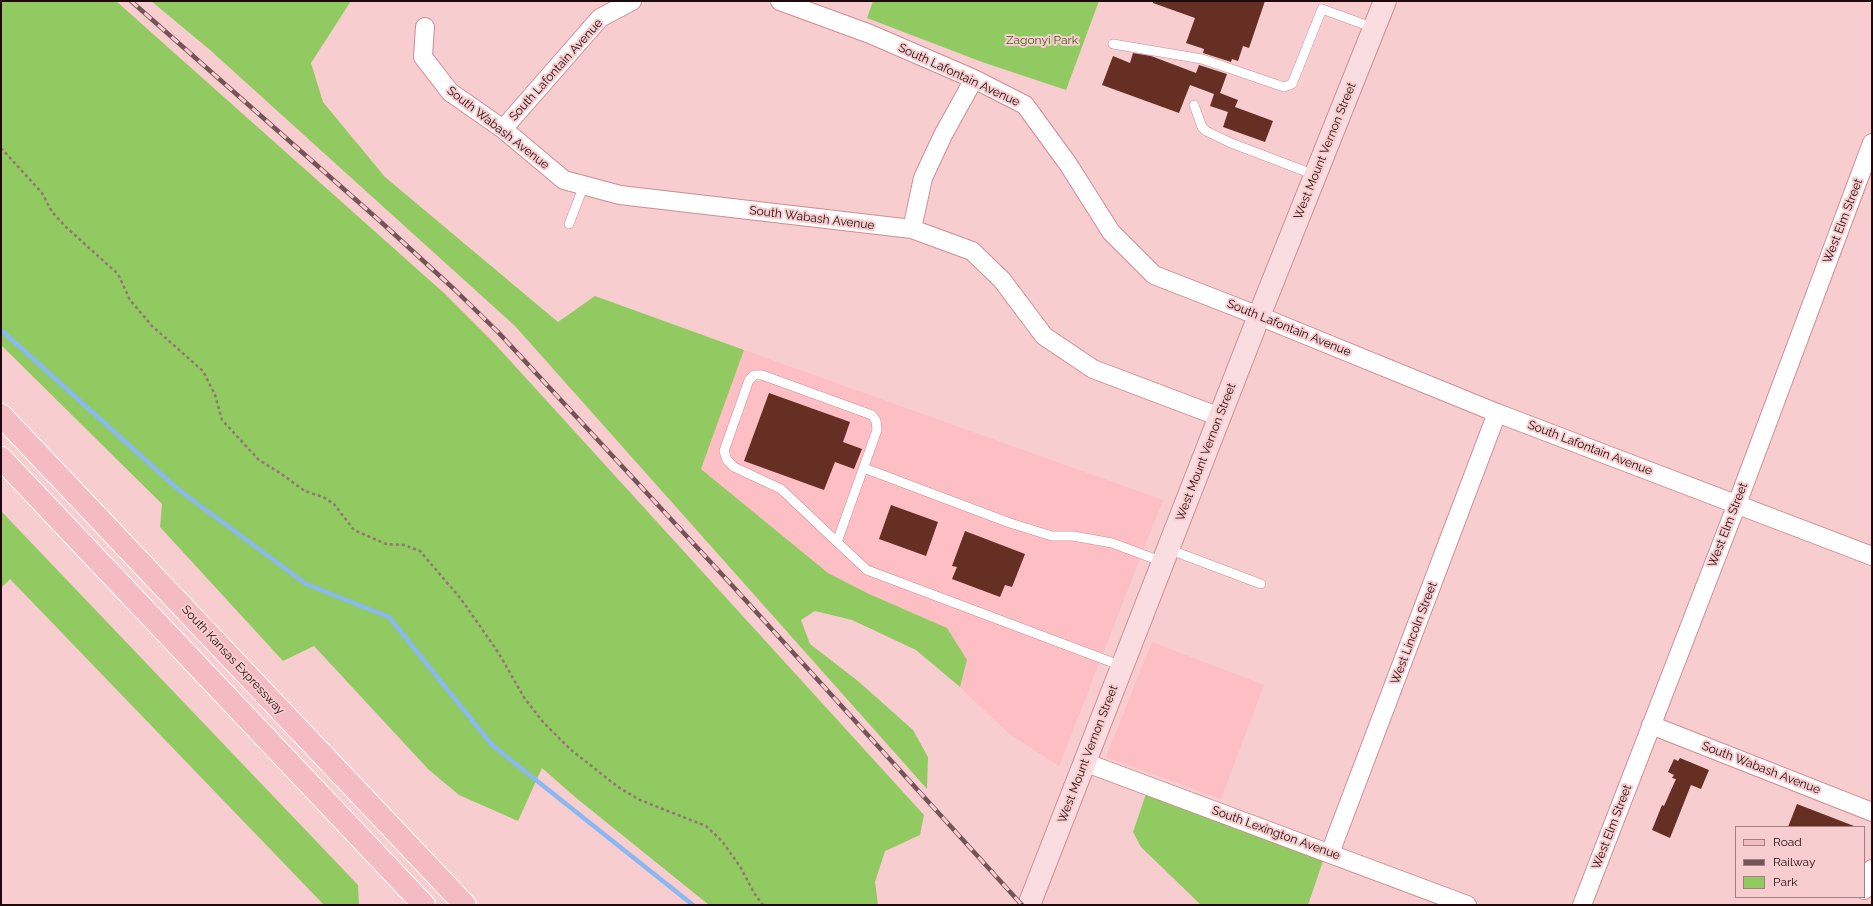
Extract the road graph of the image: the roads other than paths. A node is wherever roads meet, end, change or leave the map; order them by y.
1 (632, 1) edge
2 (780, 1) edge
3 (1385, 1) edge
4 (425, 27) dead end
5 (1374, 28) junction
6 (1113, 44) dead end
7 (974, 79) junction
8 (1194, 105) dead end
9 (504, 129) junction
10 (1872, 143) edge
11 (1316, 175) junction
12 (584, 185) junction
13 (569, 224) dead end
14 (912, 230) junction
15 (1259, 316) junction
16 (1497, 413) junction
17 (1, 415) edge
18 (1220, 417) junction
19 (1, 458) edge
20 (864, 468) junction
21 (1737, 504) junction
22 (837, 542) junction
23 (1165, 556) junction
24 (1872, 556) edge
25 (1261, 584) dead end
26 (1122, 666) junction
27 (1651, 725) junction
28 (1084, 762) junction
29 (1872, 812) edge
30 (1330, 853) junction
31 (1872, 869) edge
32 (1865, 887) edge
33 (424, 905) edge
34 (465, 905) edge
35 (1029, 905) edge
36 (1467, 905) edge
37 (1582, 905) edge

1 - 9 street, South Lafontain Avenue
2 - 7 street, South Lafontain Avenue
3 - 5 street, West Mount Vernon Street
4 - 9 street, South Wabash Avenue
5 - 6 lane
5 - 11 street, West Mount Vernon Street
7 - 14 street
7 - 15 street, South Lafontain Avenue
8 - 11 lane
9 - 12 street, South Wabash Avenue
10 - 21 street, West Elm Street
11 - 15 street, West Mount Vernon Street
12 - 13 lane
12 - 14 street, South Wabash Avenue
14 - 18 street, South Wabash Avenue
15 - 16 street, South Lafontain Avenue
15 - 18 street, West Mount Vernon Street
16 - 21 street, South Lafontain Avenue
16 - 30 street, West Lincoln Street
17 - 34 main road, South Kansas Expressway
18 - 23 street, West Mount Vernon Street
19 - 33 main road
20 - 22 lane
20 - 22 lane
20 - 23 lane
21 - 24 street, South Lafontain Avenue
21 - 27 street, West Elm Street
22 - 26 lane
23 - 25 lane
23 - 26 street, West Mount Vernon Street
26 - 28 street, West Mount Vernon Street
27 - 29 street, South Wabash Avenue
27 - 37 street, West Elm Street
28 - 30 street, South Lexington Avenue
28 - 35 street, West Mount Vernon Street
30 - 36 street, South Lexington Avenue
31 - 32 street

